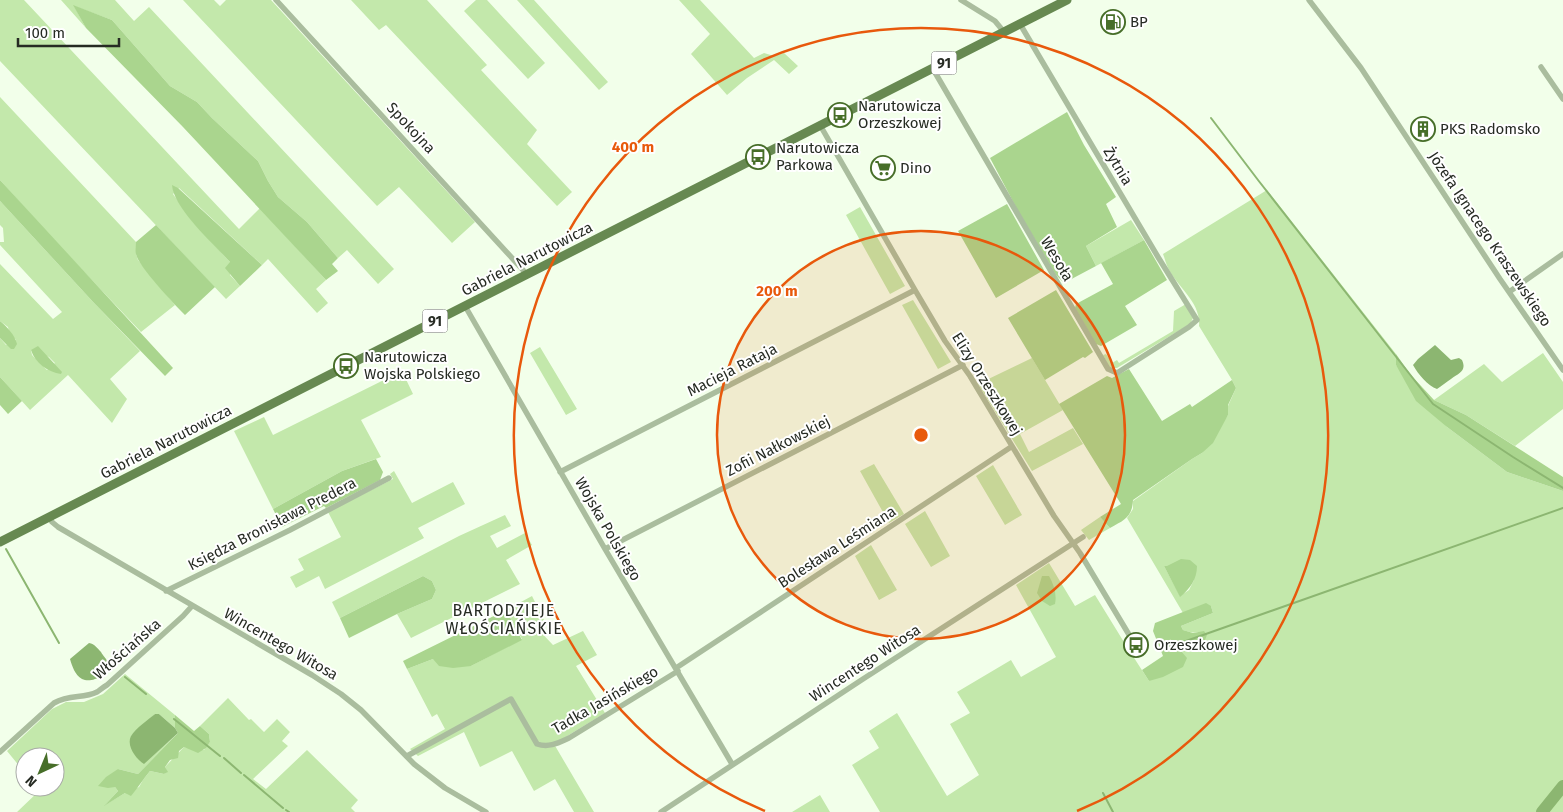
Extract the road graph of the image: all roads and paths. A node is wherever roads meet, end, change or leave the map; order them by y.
1 (276, 0) edge
2 (961, 0) edge
3 (1067, 0) edge
4 (1309, 0) edge
5 (1020, 24) junction
6 (1004, 32) junction
7 (1541, 67) dead end
8 (933, 69) junction
9 (1563, 99) edge
10 (820, 125) junction
11 (1563, 254) edge
12 (526, 275) junction
13 (915, 290) junction
14 (1509, 292) junction
15 (465, 306) junction
16 (1197, 320) joint
17 (963, 365) junction
18 (1563, 370) edge
19 (1011, 447) junction
20 (560, 472) junction
21 (389, 478) dead end
22 (50, 516) junction
23 (1083, 537) dead end
24 (0, 542) edge
25 (1073, 543) junction
26 (605, 549) junction
27 (166, 591) junction
28 (192, 606) junction
29 (1140, 653) dead end
30 (677, 670) junction
31 (0, 752) edge
32 (407, 756) junction
33 (732, 764) junction
34 (486, 812) edge
35 (661, 812) edge

1 - 12 street, Spokojna
2 - 6 street
3 - 5 main road, Gabriela Narutowicza / 91
4 - 14 street, Józefa Ignacego Kraszewskiego
5 - 6 main road, Gabriela Narutowicza / 91
5 - 16 street, Żytnia
6 - 8 main road, Gabriela Narutowicza / 91
7 - 9 street
8 - 10 main road, Gabriela Narutowicza / 91
8 - 16 street, Wesoła
10 - 12 main road, Gabriela Narutowicza / 91
10 - 13 street, Elizy Orzeszkowej
11 - 14 street
12 - 15 main road, Gabriela Narutowicza / 91
13 - 17 street, Elizy Orzeszkowej
13 - 20 street, Macieja Rataja
14 - 18 street, Józefa Ignacego Kraszewskiego
15 - 20 street, Wojska Polskiego
15 - 22 main road, Gabriela Narutowicza / 91
17 - 19 street, Elizy Orzeszkowej
17 - 26 street, Zofii Nałkowskiej
19 - 25 street, Elizy Orzeszkowej
19 - 30 street, Bolesława Leśmiana
20 - 26 street, Wojska Polskiego
21 - 27 street, Księdza Bronisława Predera
22 - 24 main road, Gabriela Narutowicza / 91
22 - 27 street, Wincentego Witosa
23 - 25 street, Wincentego Witosa
25 - 29 street, Elizy Orzeszkowej
25 - 33 street, Wincentego Witosa
26 - 30 street, Wojska Polskiego
27 - 28 street, Wincentego Witosa
28 - 31 street, Włościańska
28 - 32 street, Wincentego Witosa
30 - 32 street, Tadka Jasińskiego
30 - 33 street, Wojska Polskiego
32 - 34 street, Wincentego Witosa
33 - 35 street, Wincentego Witosa

